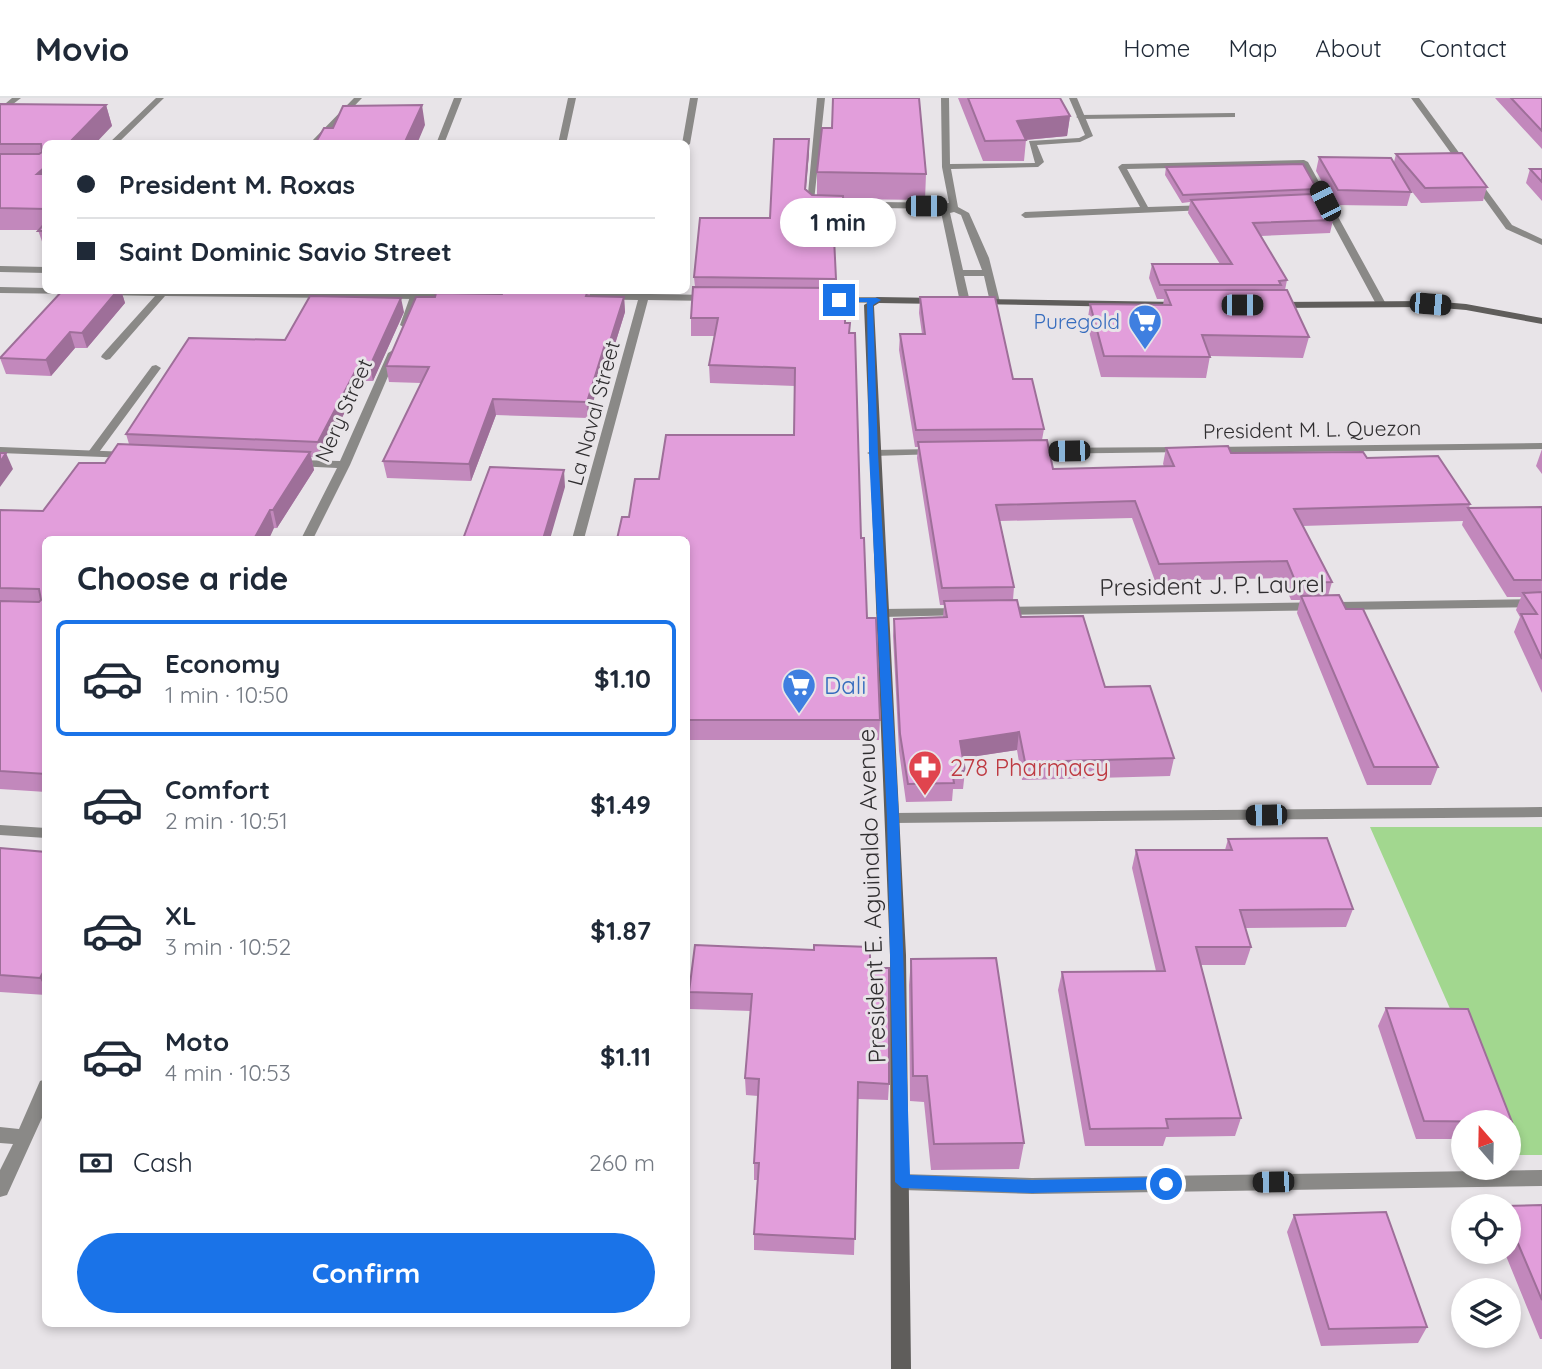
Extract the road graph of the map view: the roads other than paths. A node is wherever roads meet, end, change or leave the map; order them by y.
1 (17, 98) edge
2 (160, 98) edge
3 (358, 98) edge
4 (458, 98) edge
5 (572, 98) edge
6 (694, 98) edge
7 (821, 98) edge
8 (945, 98) edge
9 (1073, 98) edge
10 (1415, 98) edge
11 (0, 112) edge
12 (1232, 115) dead end
13 (1080, 117) junction
14 (116, 140) edge
15 (317, 140) edge
16 (442, 140) edge
17 (563, 140) edge
18 (687, 140) edge
19 (946, 167) junction
20 (1325, 201) junction
21 (1311, 202) edge
22 (1214, 206) edge
23 (954, 208) junction
24 (1145, 209) junction
25 (1025, 215) dead end
26 (1542, 242) edge
27 (979, 245) junction
28 (953, 246) junction
29 (0, 269) edge
30 (42, 270) edge
31 (960, 273) junction
32 (988, 273) junction
33 (0, 290) edge
34 (42, 290) edge
35 (161, 294) edge
36 (414, 294) edge
37 (432, 294) edge
38 (645, 294) edge
39 (467, 296) edge
40 (558, 296) edge
41 (726, 298) edge
42 (820, 300) edge
43 (877, 300) junction
44 (964, 302) junction
45 (995, 302) junction
46 (1381, 304) junction
47 (1186, 305) edge
48 (1256, 305) edge
49 (1542, 321) edge
50 (106, 357) dead end
51 (156, 368) dead end
52 (1542, 446) edge
53 (0, 450) edge
54 (1013, 451) edge
55 (944, 452) edge
56 (93, 453) junction
57 (873, 453) junction
58 (149, 456) edge
59 (288, 462) edge
60 (344, 465) junction
61 (308, 536) edge
62 (579, 536) edge
63 (1542, 603) edge
64 (882, 613) junction
65 (1542, 812) edge
66 (893, 818) junction
67 (0, 830) edge
68 (42, 833) edge
69 (42, 1096) edge
70 (0, 1135) edge
71 (25, 1137) junction
72 (1542, 1178) edge
73 (902, 1182) junction
74 (0, 1189) edge
75 (901, 1369) edge

1 - 11 street
2 - 14 street
3 - 15 street
4 - 16 street
5 - 17 street
6 - 18 street
7 - 23 street
8 - 19 street
9 - 13 street
10 - 26 street
12 - 13 street
13 - 19 street
19 - 23 street
20 - 21 street
20 - 24 street
20 - 46 street
22 - 24 street
23 - 27 street
23 - 28 street
24 - 25 street
27 - 28 street
27 - 32 street
28 - 31 street
29 - 30 street
31 - 32 street
31 - 44 street
32 - 45 street
33 - 34 street
35 - 50 street
36 - 60 street, Nery Street
37 - 39 street
38 - 40 street
38 - 41 street
38 - 62 street, La Naval Street
42 - 43 street
43 - 44 main road
43 - 57 main road, President E. Aguinaldo Avenue
44 - 45 main road
45 - 47 main road
46 - 48 main road
46 - 49 main road
51 - 56 street
52 - 54 street, President M. L. Quezon
53 - 56 street
55 - 57 street
56 - 58 street
57 - 64 main road, President E. Aguinaldo Avenue
59 - 60 street
60 - 61 street, Nery Street
63 - 64 street, President J. P. Laurel
64 - 66 main road, President E. Aguinaldo Avenue
65 - 66 street
66 - 73 main road, President E. Aguinaldo Avenue
67 - 68 street
69 - 71 street
70 - 71 street
71 - 74 street
72 - 73 street
73 - 75 main road, President E. Aguinaldo Avenue

